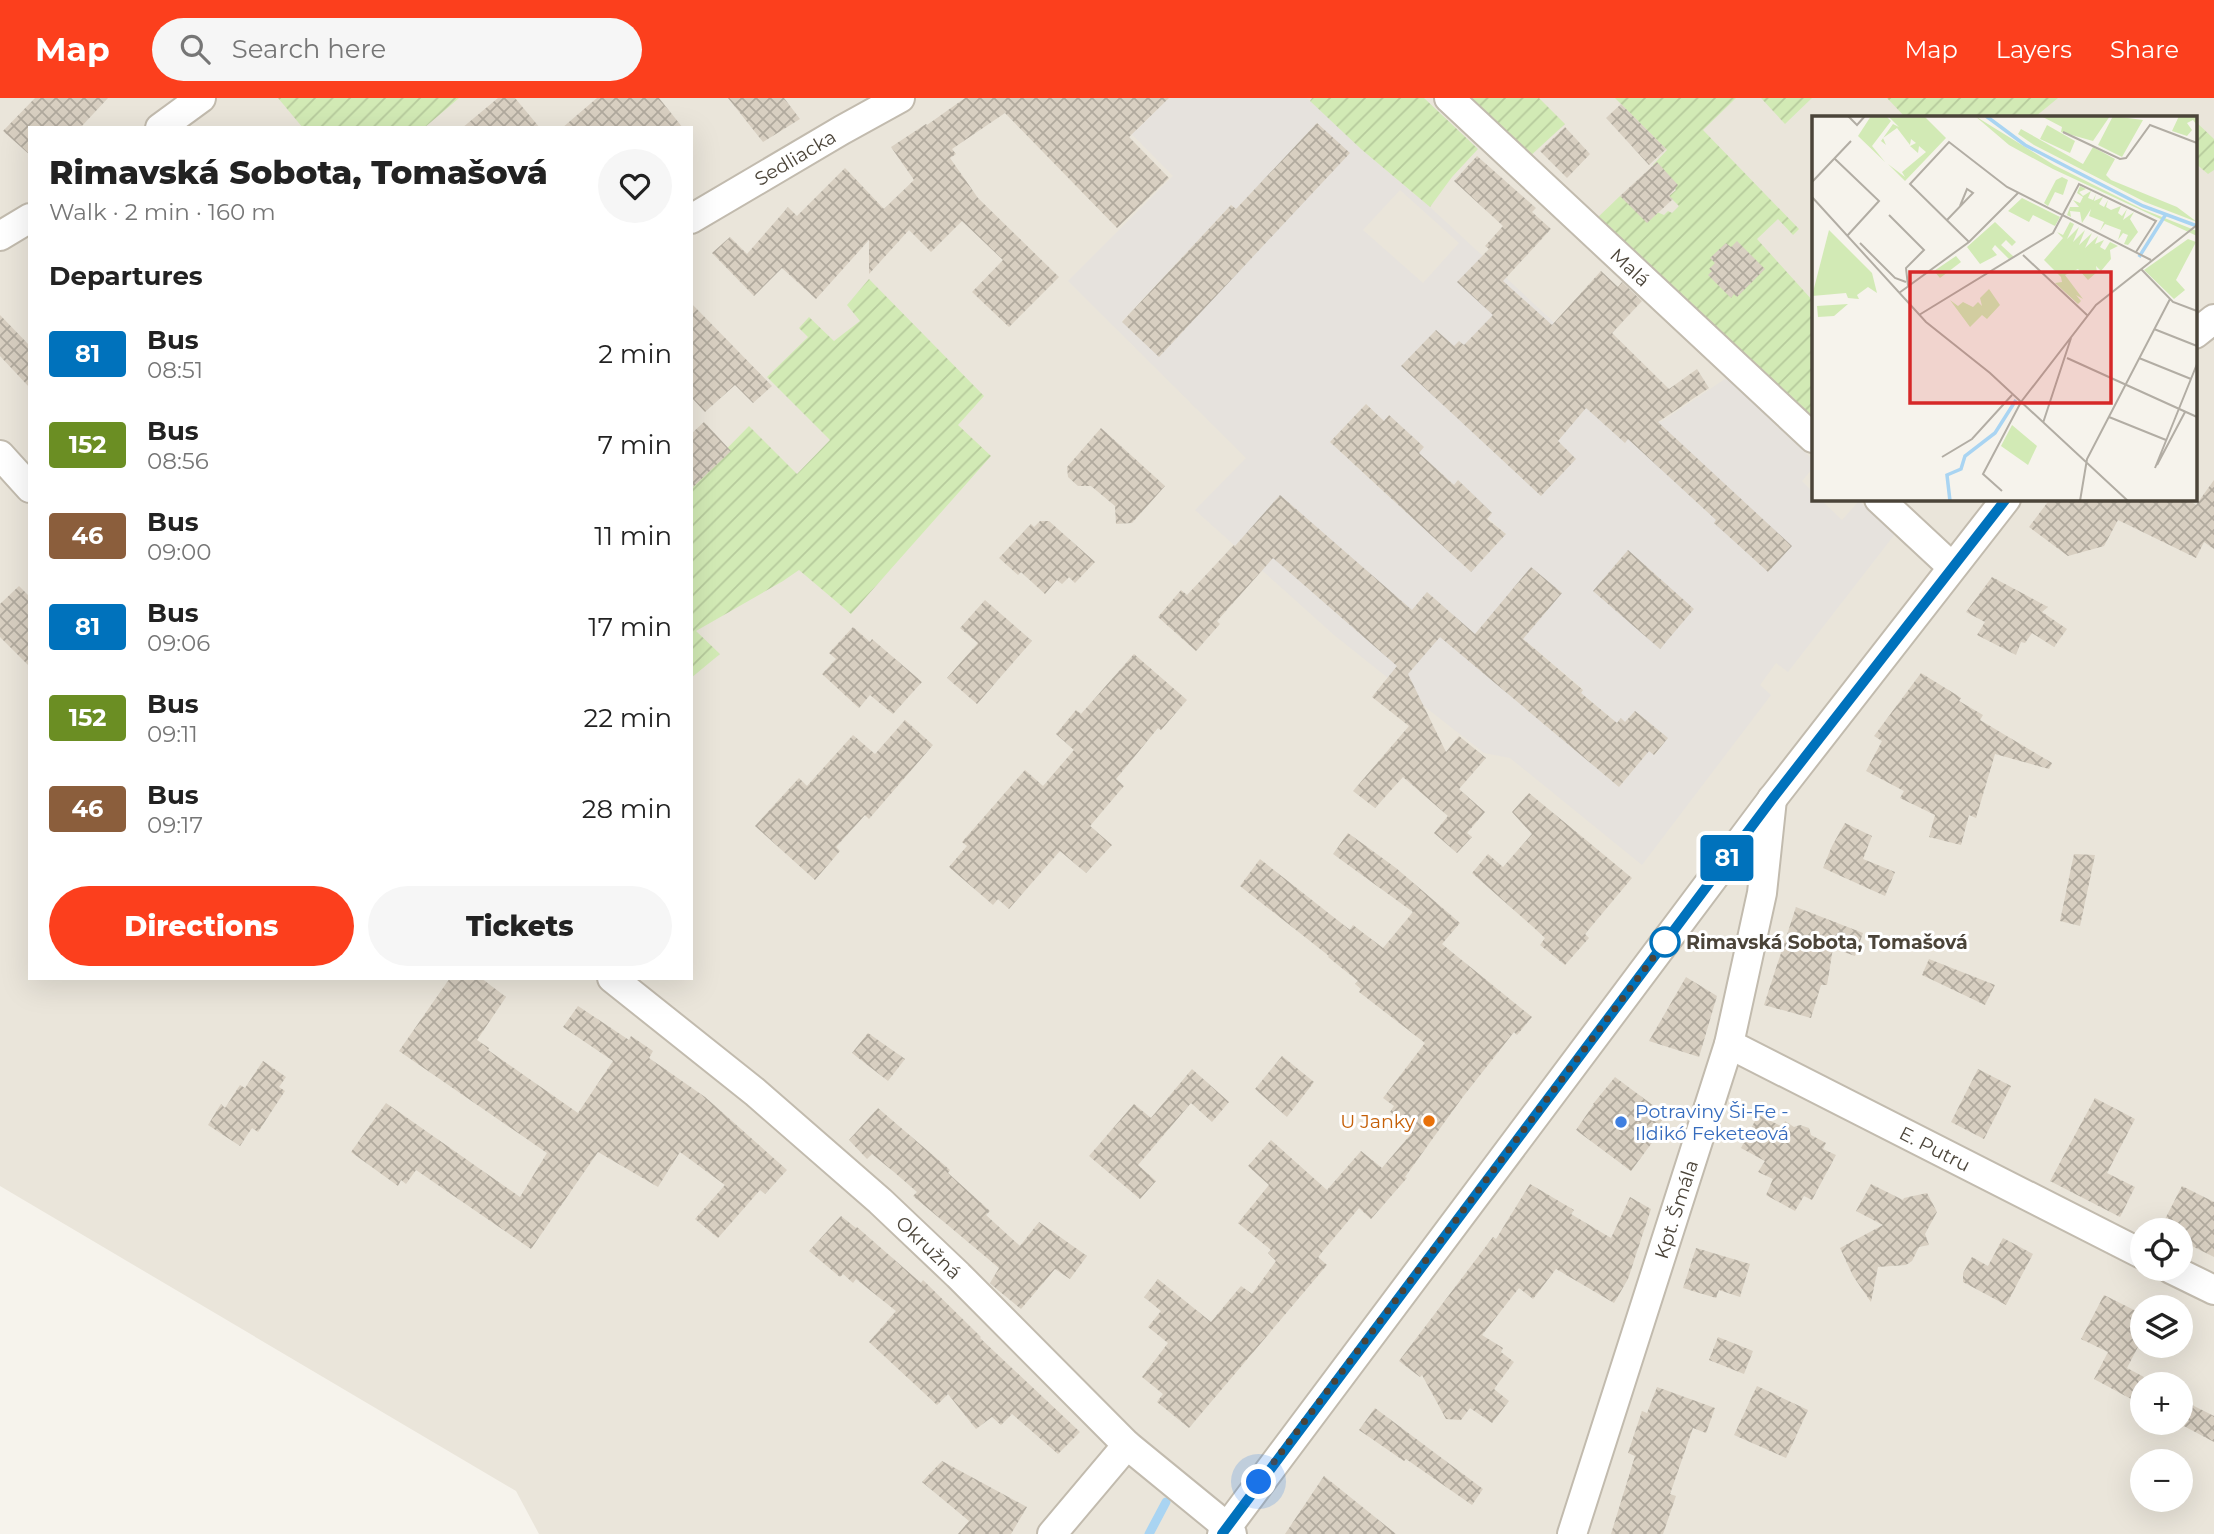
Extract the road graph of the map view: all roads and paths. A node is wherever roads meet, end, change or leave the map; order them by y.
1 (201, 98) edge
2 (901, 98) edge
3 (1449, 98) edge
4 (163, 126) edge
5 (693, 218) edge
6 (28, 219) edge
7 (0, 236) edge
8 (2214, 319) edge
9 (2196, 333) edge
10 (1812, 437) edge
11 (0, 455) edge
12 (28, 486) edge
13 (1880, 500) edge
14 (2005, 500) edge
15 (1951, 566) junction
16 (1773, 798) junction
17 (615, 980) edge
18 (1729, 1044) junction
19 (2130, 1248) edge
20 (2193, 1280) edge
21 (2214, 1290) edge
22 (1127, 1445) junction
23 (1227, 1531) edge
24 (1052, 1534) edge
25 (1572, 1534) edge

1 - 4 street
2 - 5 street, Sedliacka
3 - 10 street, Malá
6 - 7 street
8 - 9 street
11 - 12 street
13 - 15 street
14 - 15 street
15 - 16 street
16 - 18 street, Kpt. Šmála
16 - 23 street
17 - 22 street, Okružná
18 - 19 street, E. Putru
18 - 25 street, Kpt. Šmála
20 - 21 street
22 - 23 street, Okružná
22 - 24 street

